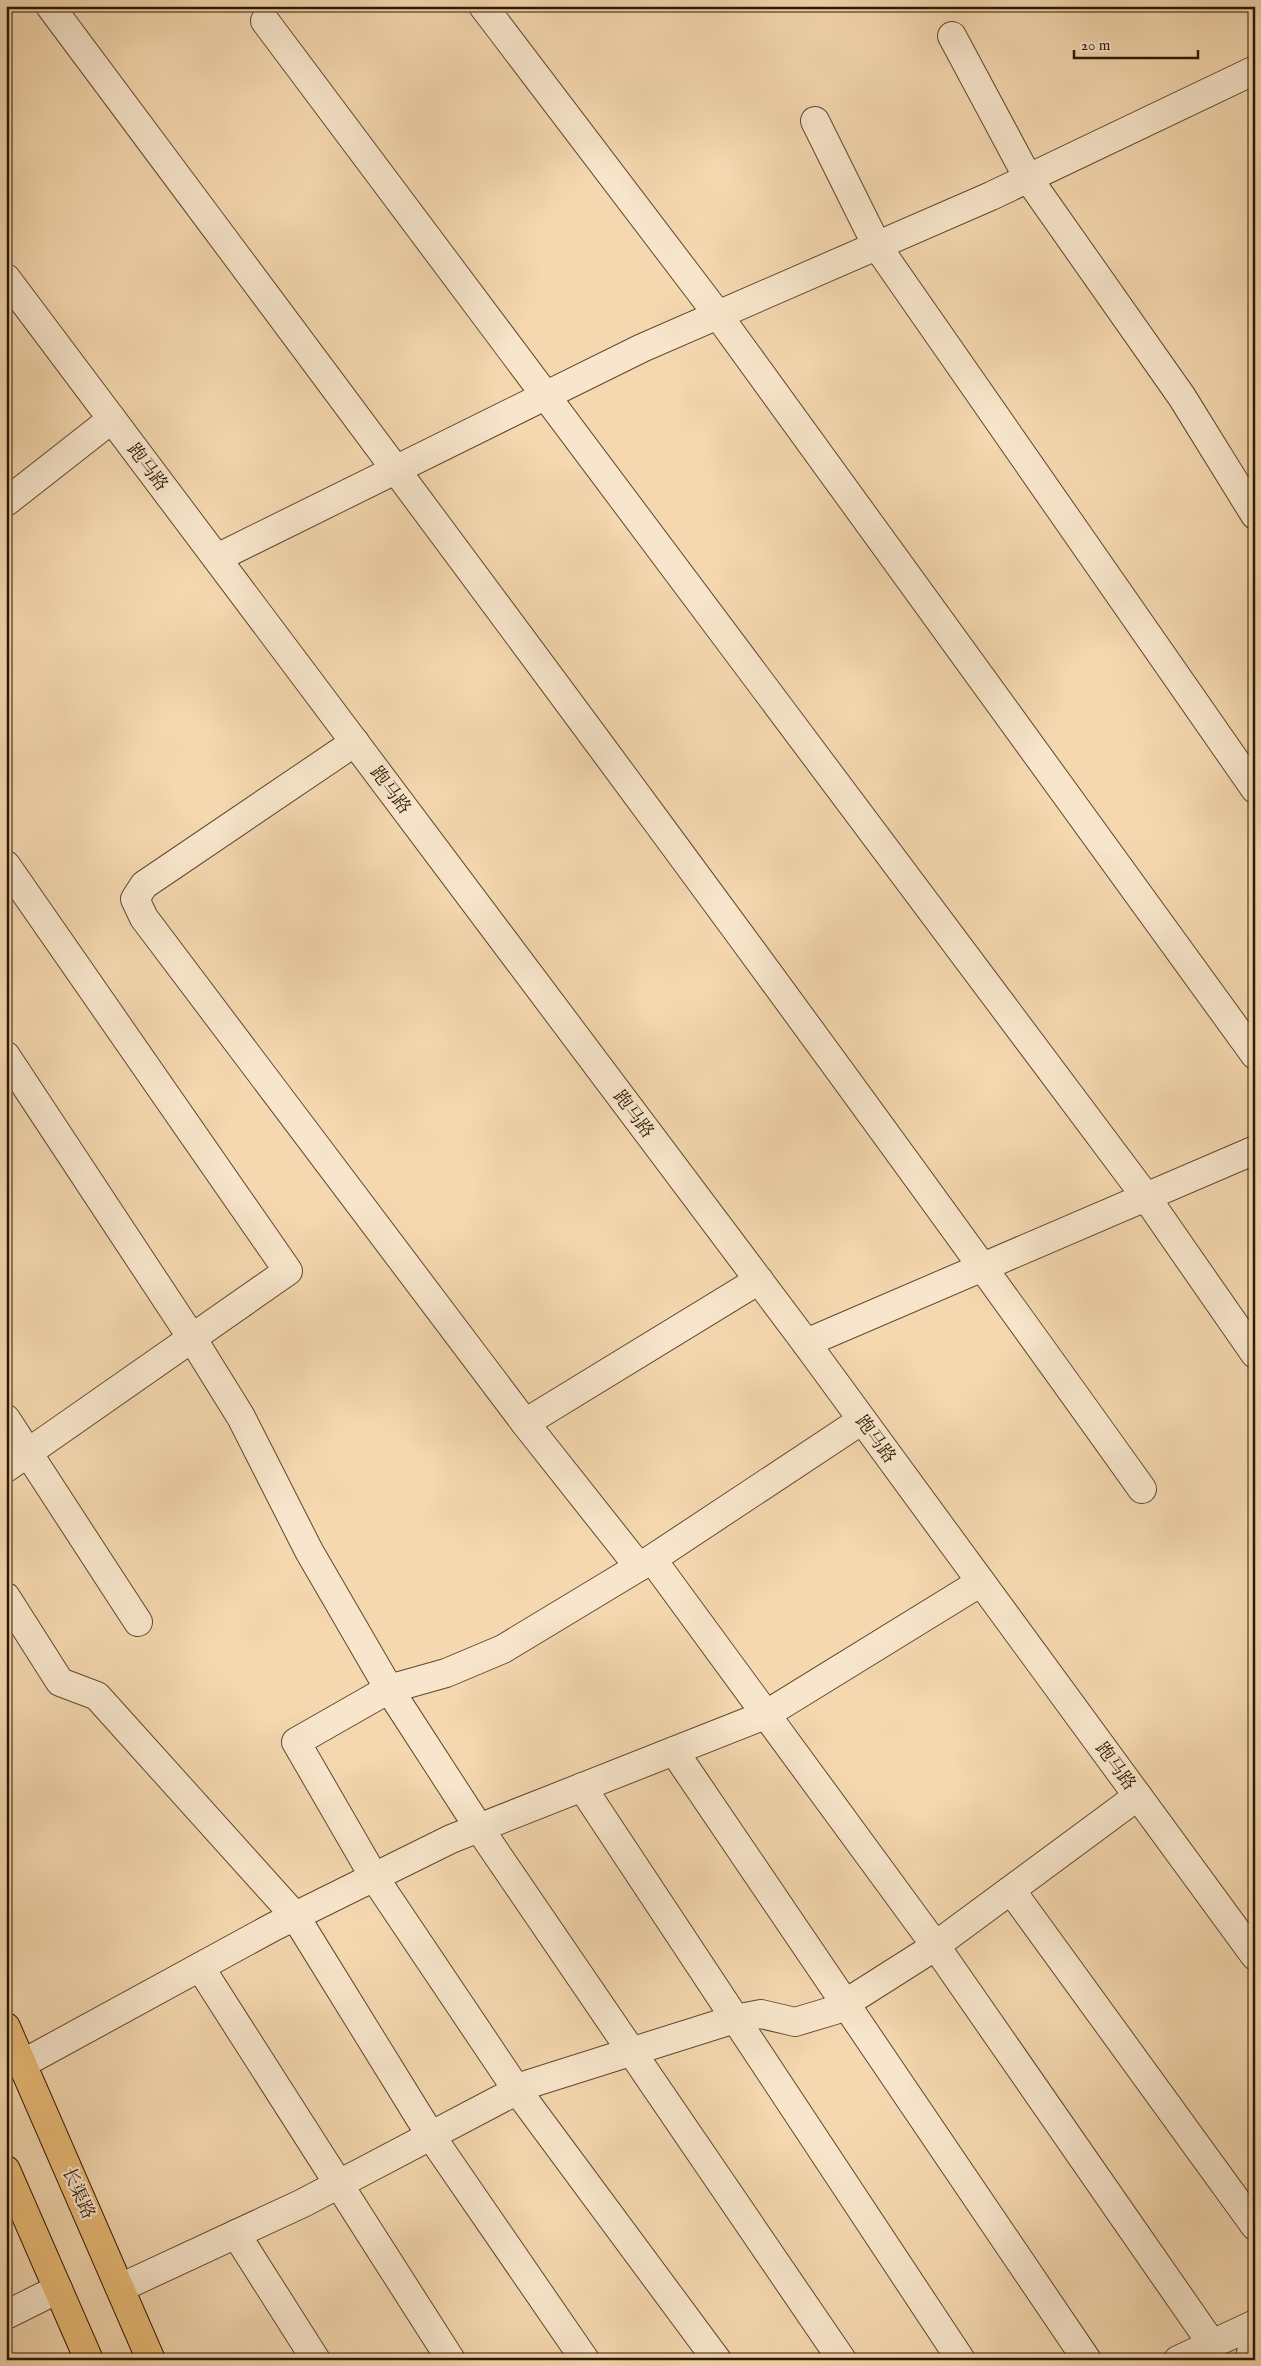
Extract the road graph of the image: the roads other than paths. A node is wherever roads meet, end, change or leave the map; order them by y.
1 (50, 6) edge
2 (483, 6) edge
3 (265, 21) dead end
4 (952, 36) dead end
5 (1255, 70) edge
6 (815, 121) dead end
7 (1028, 178) junction
8 (877, 246) junction
9 (6, 278) edge
10 (718, 315) junction
11 (546, 395) junction
12 (112, 419) junction
13 (395, 470) junction
14 (6, 502) edge
15 (1255, 515) edge
16 (217, 558) junction
17 (355, 742) junction
18 (1255, 789) edge
19 (6, 864) edge
20 (1255, 1055) edge
21 (6, 1056) edge
22 (1255, 1150) edge
23 (1146, 1196) junction
24 (983, 1267) junction
25 (759, 1280) junction
26 (192, 1338) junction
27 (806, 1343) junction
28 (1255, 1354) edge
29 (6, 1419) edge
30 (862, 1420) junction
31 (525, 1423) junction
32 (28, 1453) junction
33 (6, 1468) edge
34 (1142, 1489) dead end
35 (645, 1563) junction
36 (981, 1582) junction
37 (6, 1597) edge
38 (138, 1622) dead end
39 (389, 1689) junction
40 (764, 1715) junction
41 (674, 1751) junction
42 (582, 1787) junction
43 (1138, 1796) junction
44 (479, 1828) junction
45 (374, 1877) junction
46 (1011, 1890) junction
47 (295, 1916) junction
48 (935, 1946) junction
49 (1255, 1956) edge
50 (200, 1967) junction
51 (845, 2004) junction
52 (735, 2019) junction
53 (6, 2027) edge
54 (632, 2051) junction
55 (22, 2064) junction
56 (517, 2090) junction
57 (430, 2136) junction
58 (6, 2170) edge
59 (339, 2184) junction
60 (1255, 2226) edge
61 (236, 2234) junction
62 (120, 2288) junction
63 (58, 2289) junction
64 (11, 2313) edge
65 (1255, 2325) edge
66 (1212, 2344) junction
67 (89, 2360) edge
68 (151, 2360) edge
69 (316, 2360) edge
70 (451, 2360) edge
71 (585, 2360) edge
72 (717, 2360) edge
73 (842, 2360) edge
74 (961, 2360) edge
75 (1087, 2360) edge
76 (1178, 2360) edge
77 (1250, 2360) edge

1 - 13 street
2 - 10 street
3 - 11 street
4 - 7 street
5 - 7 street
6 - 8 street
7 - 8 street
7 - 15 street
8 - 10 street
8 - 18 street
9 - 12 street, 跑马路
10 - 11 street
10 - 20 street
11 - 13 street
11 - 23 street
12 - 14 street
12 - 16 street, 跑马路
13 - 16 street
13 - 24 street
16 - 17 street, 跑马路
17 - 25 street, 跑马路
17 - 31 street
19 - 26 street
21 - 26 street
22 - 23 street
23 - 24 street
23 - 28 street
24 - 27 street
24 - 34 street
25 - 27 street, 跑马路
25 - 31 street
26 - 32 street
26 - 39 street
27 - 30 street, 跑马路
29 - 32 street
30 - 35 street
30 - 36 street, 跑马路
31 - 35 street
32 - 33 street
32 - 38 street
35 - 39 street
35 - 40 street
36 - 40 street
36 - 43 street, 跑马路
37 - 47 street
39 - 44 street
39 - 45 street
40 - 41 street
40 - 48 street
41 - 42 street
41 - 51 street
42 - 44 street
42 - 52 street
43 - 46 street
43 - 49 street, 跑马路
44 - 45 street
44 - 54 street
45 - 47 street
45 - 56 street
46 - 48 street
46 - 60 street
47 - 50 street
47 - 57 street
48 - 51 street
48 - 66 street
50 - 55 street
50 - 59 street
51 - 52 street
51 - 75 street
52 - 54 street
52 - 74 street
53 - 55 main road, 长渠路
54 - 56 street
54 - 73 street
55 - 62 main road, 长渠路
56 - 57 street
56 - 72 street
57 - 59 street
57 - 71 street
58 - 63 main road
59 - 61 street
59 - 70 street
61 - 62 street
61 - 69 street
62 - 68 main road, 长渠路
63 - 64 street
63 - 67 main road
65 - 66 street
65 - 77 street
66 - 76 street

